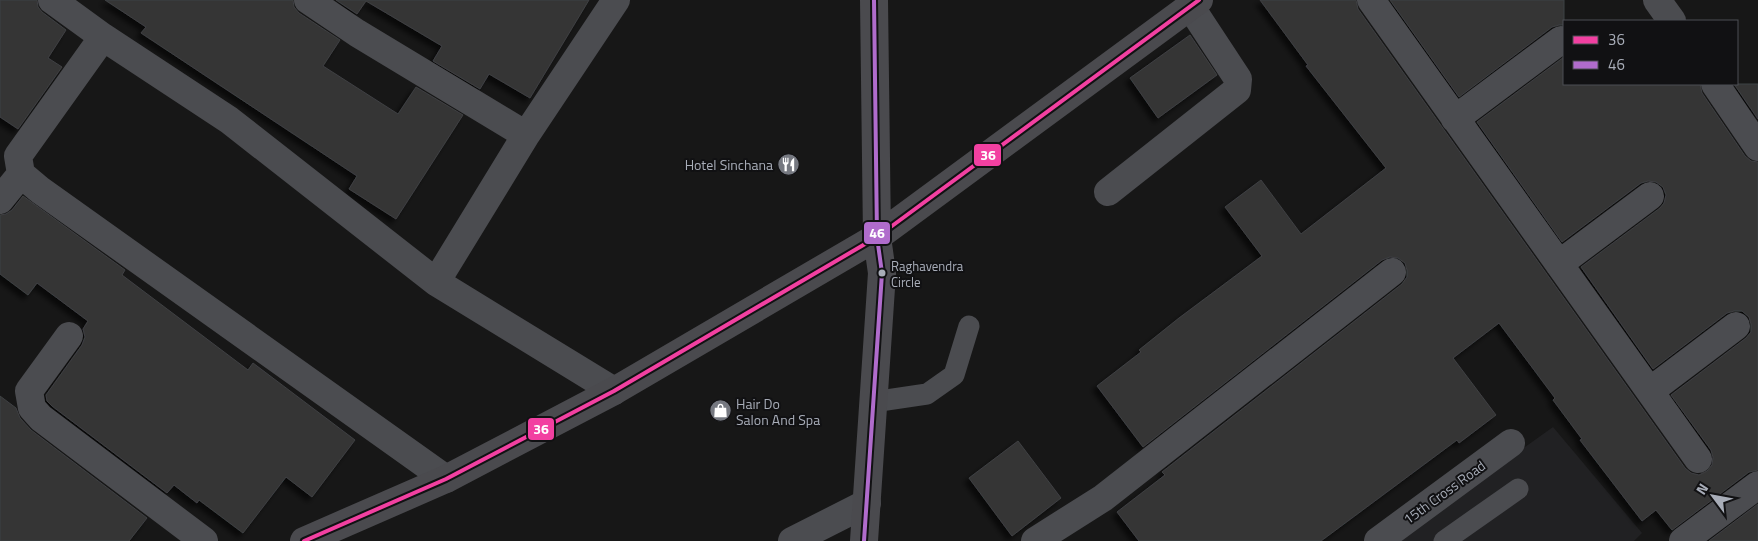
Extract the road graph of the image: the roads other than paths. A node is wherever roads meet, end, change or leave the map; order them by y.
1 (52, 0) edge
2 (308, 0) edge
3 (616, 0) edge
4 (874, 0) edge
5 (1371, 0) edge
6 (1658, 0) edge
7 (1194, 3) edge
8 (1671, 20) edge
9 (103, 37) junction
10 (1561, 40) dead end
11 (1716, 85) edge
12 (1455, 119) junction
13 (526, 135) junction
14 (1758, 147) edge
15 (20, 174) junction
16 (1108, 192) dead end
17 (1650, 196) dead end
18 (0, 200) edge
19 (877, 237) junction
20 (1559, 264) junction
21 (1392, 272) dead end
22 (436, 282) junction
23 (969, 326) dead end
24 (1736, 326) dead end
25 (68, 336) dead end
26 (614, 391) junction
27 (1650, 391) junction
28 (873, 402) junction
29 (1510, 443) dead end
30 (1698, 459) dead end
31 (446, 478) junction
32 (1758, 485) edge
33 (1518, 489) dead end
34 (866, 503) junction
35 (822, 534) edge
36 (204, 541) edge
37 (304, 541) edge
38 (792, 541) edge
39 (864, 541) edge
40 (1035, 541) edge
41 (1378, 541) edge
42 (1444, 541) edge
43 (1683, 541) edge

1 - 9 street
2 - 13 street
3 - 13 street
4 - 19 street
5 - 12 street
6 - 8 street
7 - 16 street
7 - 19 street
9 - 15 street
9 - 22 street
10 - 12 street
11 - 14 street
12 - 20 street
13 - 22 street
15 - 18 street
15 - 31 street
17 - 20 street
19 - 26 street
19 - 28 street
20 - 27 street
21 - 40 street
22 - 26 street
23 - 28 lane
24 - 27 street
25 - 36 street
26 - 31 street
27 - 30 street
28 - 34 street
29 - 41 street, 15th Cross Road
31 - 37 street
32 - 43 street
33 - 42 lane
34 - 35 street
34 - 39 street
35 - 38 street

